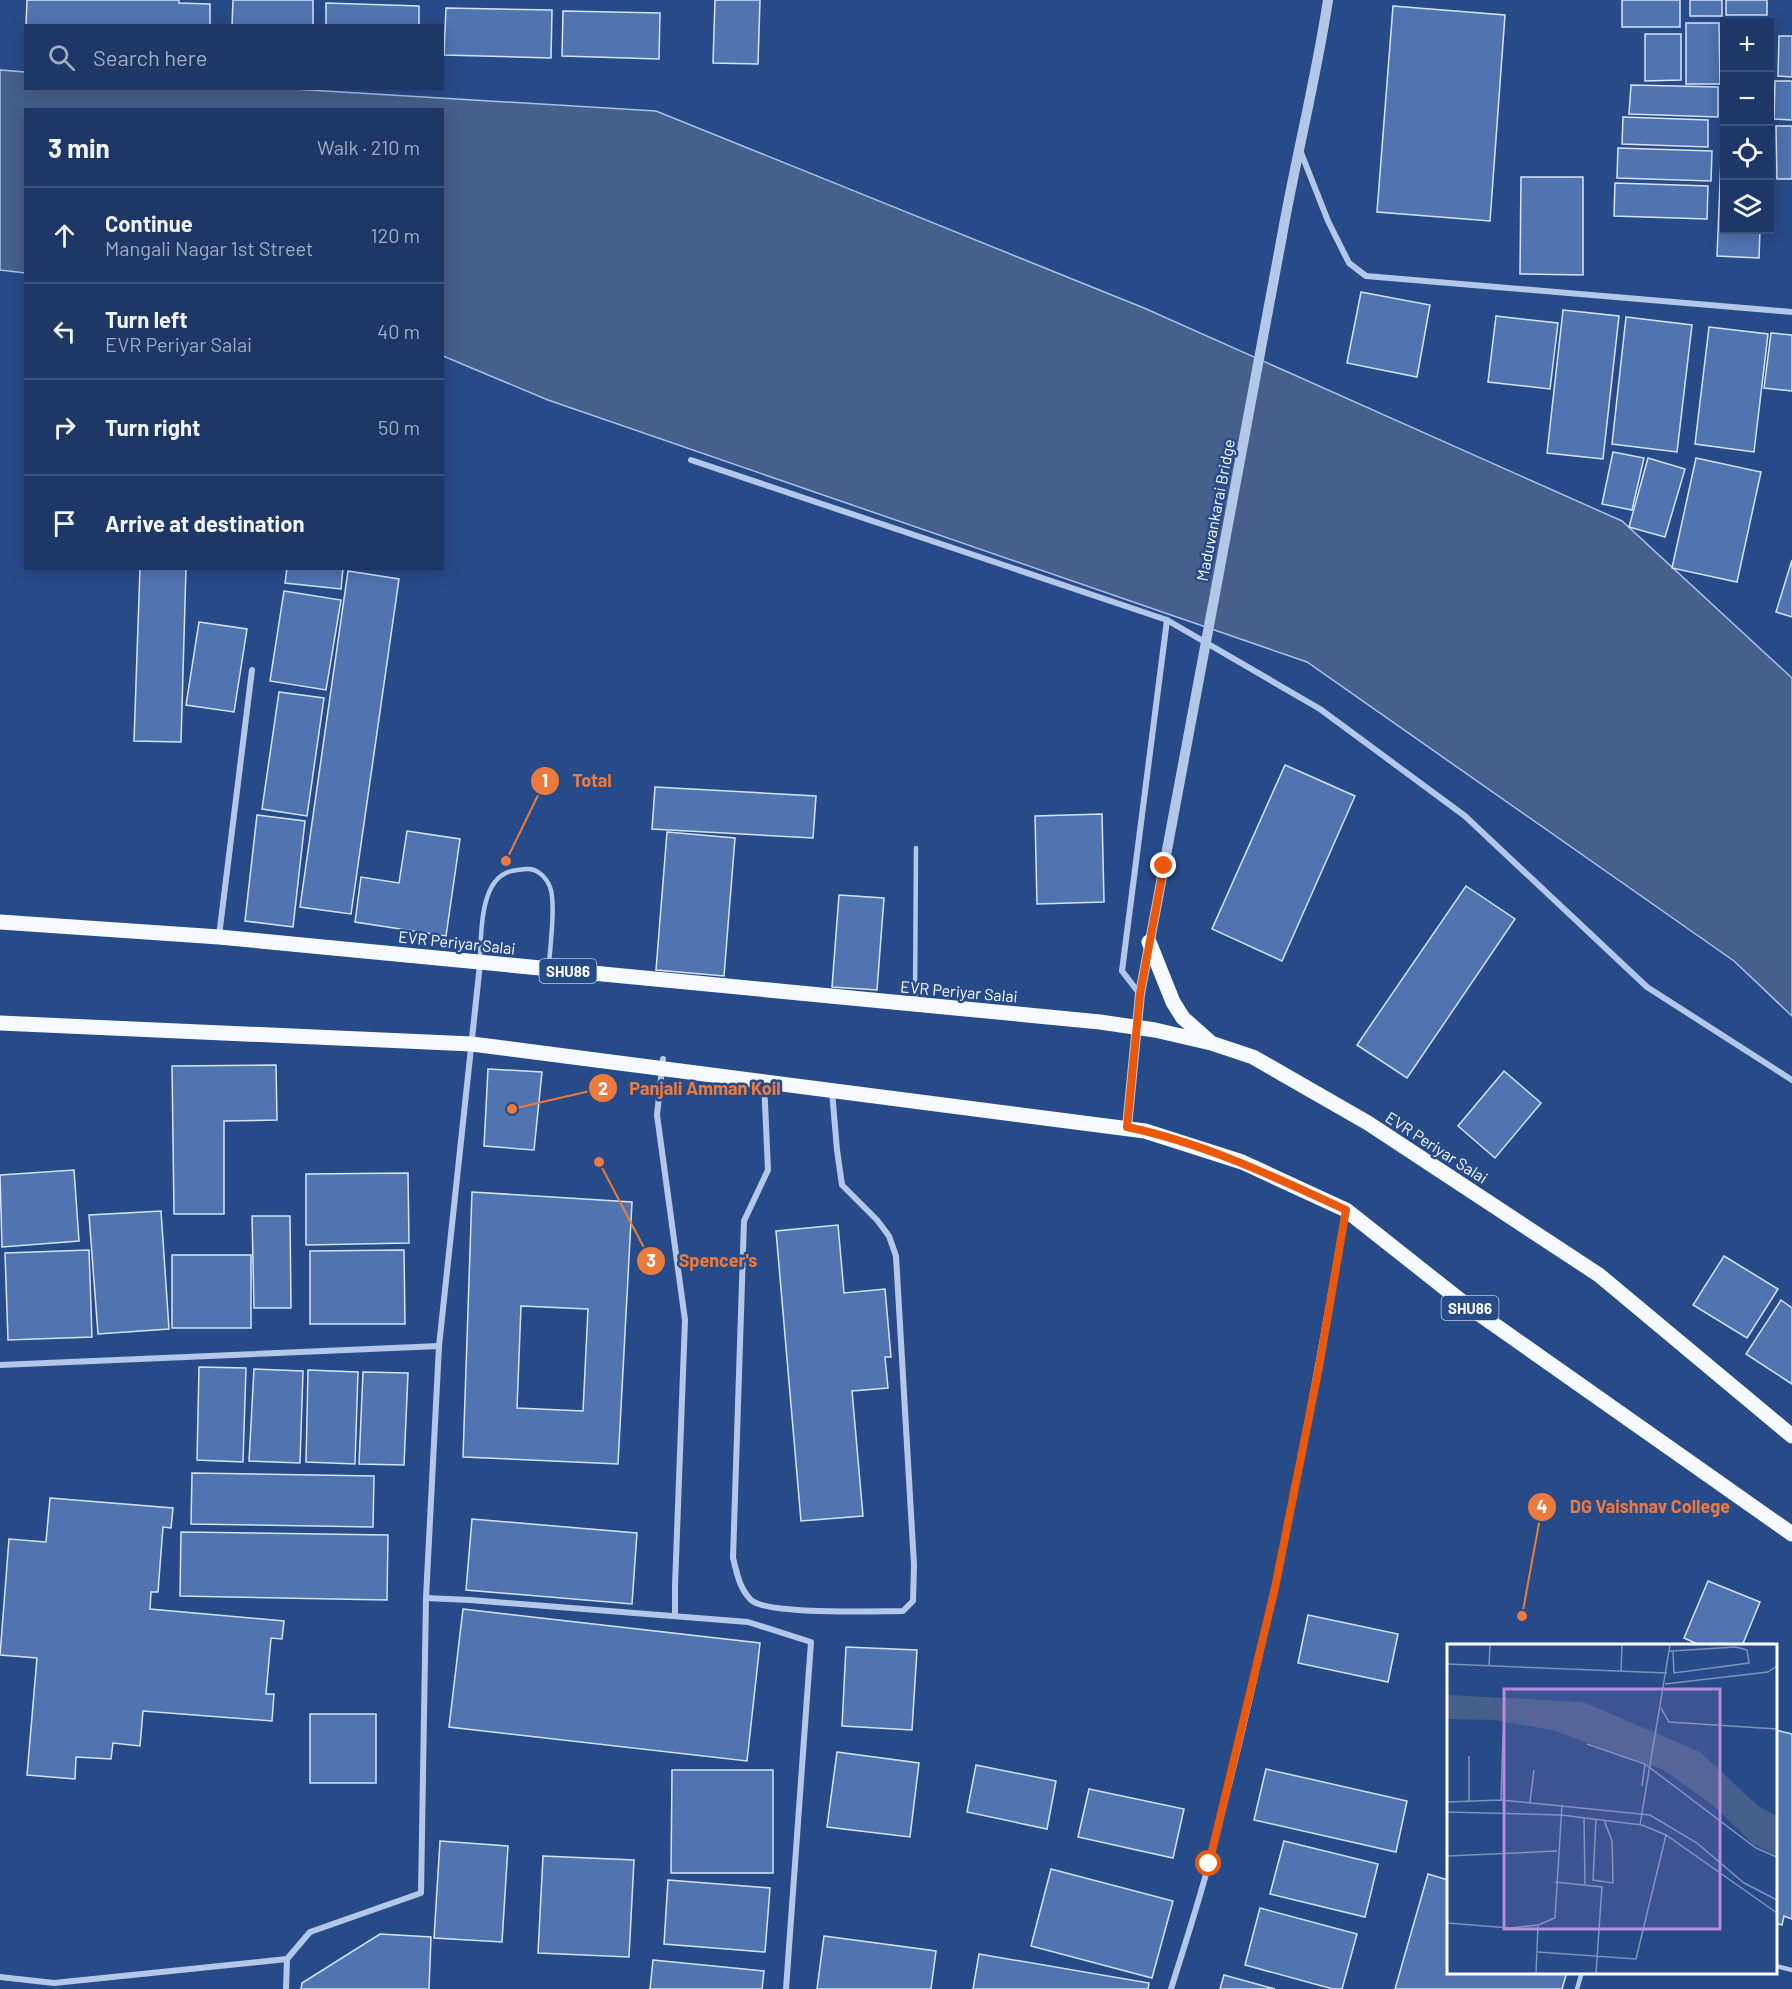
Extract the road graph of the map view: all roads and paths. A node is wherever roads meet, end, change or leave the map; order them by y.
1 (1328, 0) edge
2 (1299, 146) junction
3 (1792, 312) edge
4 (691, 459) dead end
5 (1167, 620) junction
6 (252, 670) dead end
7 (916, 848) dead end
8 (0, 922) edge
9 (219, 937) junction
10 (1149, 942) junction
11 (480, 962) junction
12 (549, 969) junction
13 (1140, 994) junction
14 (915, 1005) junction
15 (0, 1023) edge
16 (1136, 1026) junction
17 (1211, 1043) junction
18 (472, 1044) junction
19 (662, 1064) junction
20 (1792, 1080) edge
21 (764, 1081) junction
22 (832, 1089) junction
23 (1127, 1127) junction
24 (1346, 1210) junction
25 (439, 1346) junction
26 (0, 1365) edge
27 (1792, 1436) edge
28 (1792, 1534) edge
29 (426, 1598) junction
30 (675, 1616) junction
31 (287, 1959) junction
32 (1777, 1966) edge
33 (1792, 1970) edge
34 (1581, 1974) edge
35 (0, 1977) edge
36 (286, 1989) edge
37 (786, 1989) edge
38 (1171, 1989) edge
39 (1577, 1989) edge

1 - 2 street, Maduvankarai Bridge
2 - 3 street
2 - 10 street, Maduvankarai Bridge, bridge
4 - 5 street
5 - 13 street
5 - 20 street
6 - 9 street
7 - 14 lane
8 - 9 main road, EVR Periyar Salai / SHU86
9 - 11 main road, EVR Periyar Salai / SHU86
10 - 13 street, Maduvankarai Bridge
10 - 17 main road
11 - 12 main road, EVR Periyar Salai / SHU86
11 - 12 lane
11 - 18 street
12 - 14 main road, EVR Periyar Salai / SHU86
13 - 16 street, Maduvankarai Bridge
14 - 16 main road, EVR Periyar Salai / SHU86
15 - 18 main road, SHU86
16 - 17 main road, EVR Periyar Salai / SHU86
16 - 23 street, Maduvankarai Bridge
17 - 27 main road, EVR Periyar Salai / SHU86
18 - 19 main road, SHU86
18 - 25 street
19 - 21 main road, SHU86
19 - 30 street
21 - 22 main road, SHU86
21 - 22 street
22 - 23 main road, SHU86
23 - 24 main road, SHU86
24 - 28 main road, SHU86
24 - 38 street
25 - 26 street
25 - 29 street
29 - 30 street
29 - 31 street
30 - 37 street
31 - 35 street
31 - 36 street
32 - 33 lane
34 - 39 lane

